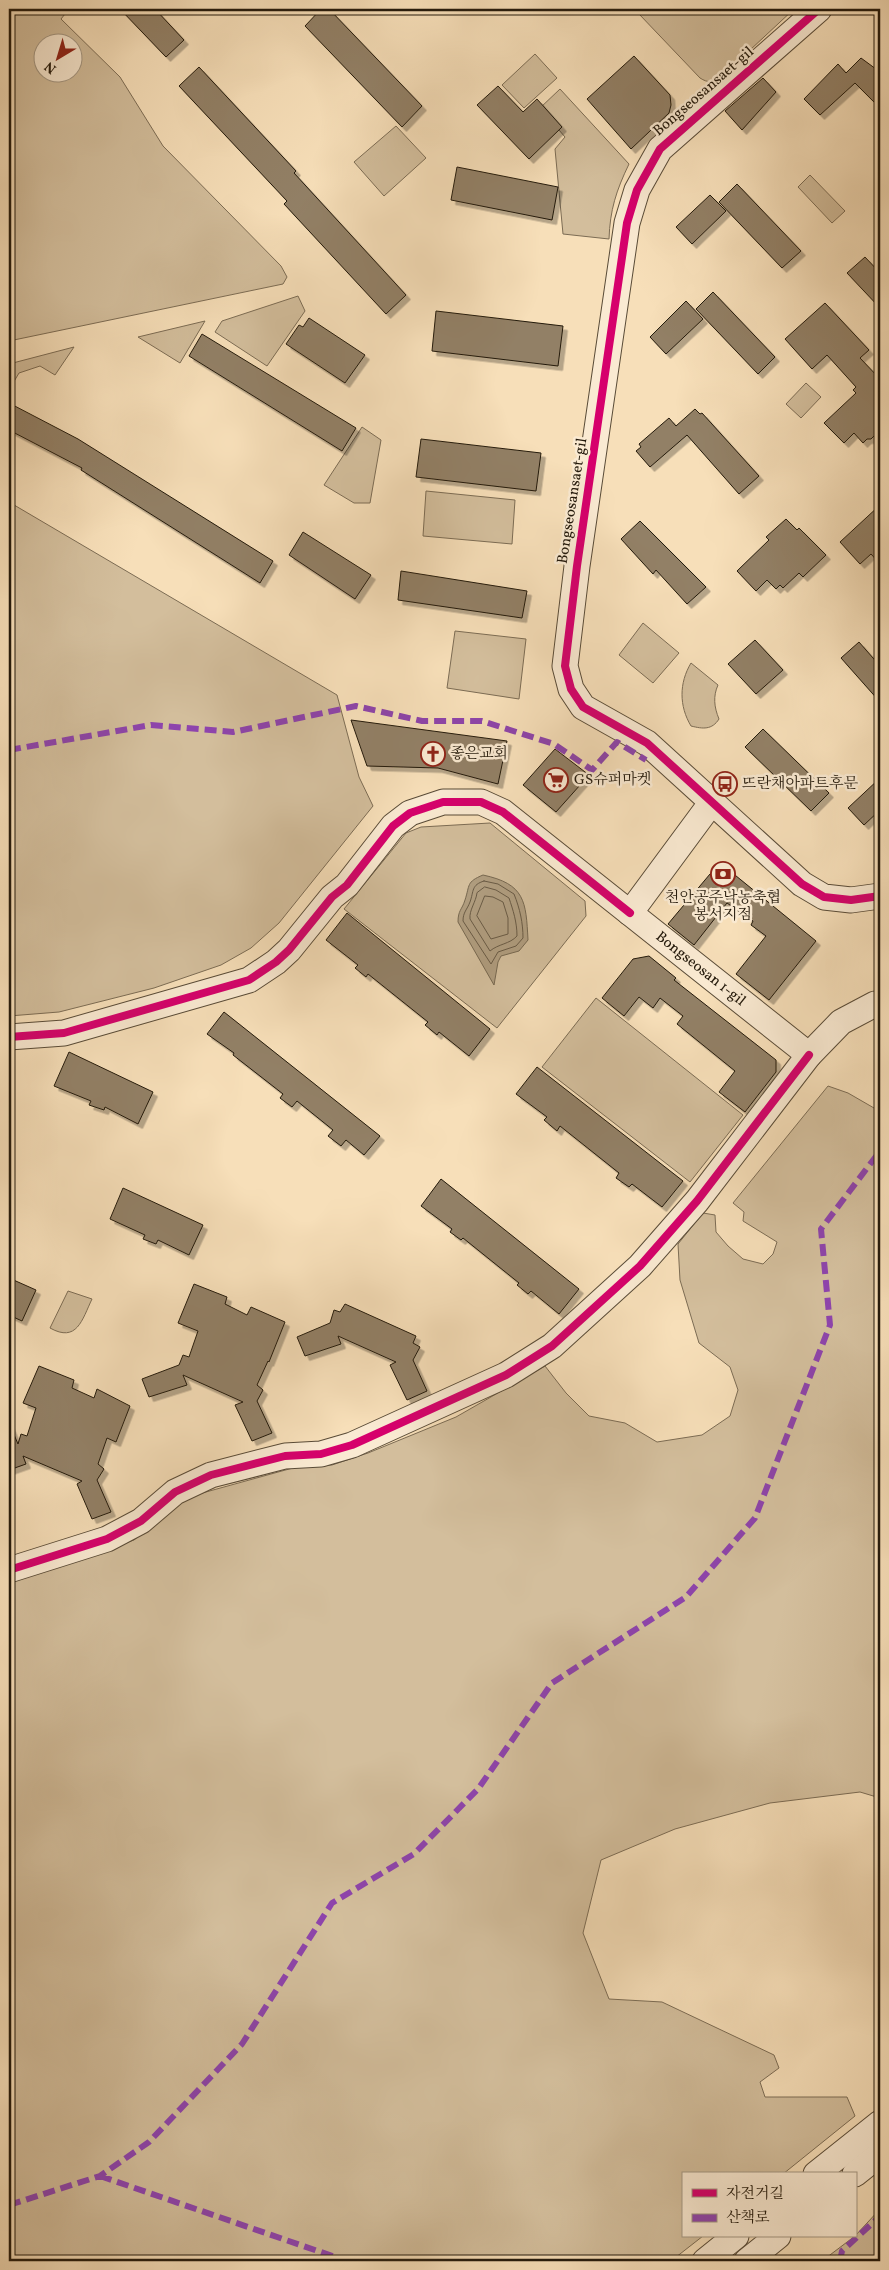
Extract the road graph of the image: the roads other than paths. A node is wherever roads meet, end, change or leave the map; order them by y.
1 (819, 9) edge
2 (712, 802) junction
3 (880, 896) edge
4 (630, 913) junction
5 (880, 1005) edge
6 (9, 1037) edge
7 (809, 1054) junction
8 (9, 1570) edge
9 (880, 2123) edge
10 (880, 2154) edge
11 (819, 2172) edge
12 (856, 2173) edge
13 (734, 2238) edge
14 (776, 2238) edge
15 (705, 2261) edge
16 (747, 2261) edge

1 - 2 street, Bongseosansaet-gil
2 - 3 street, Bongseosansaet-gil
2 - 4 street
4 - 6 street, Bongseosan 1-gil
4 - 7 street, Bongseosan 1-gil
5 - 7 street
7 - 8 street
9 - 11 street
10 - 12 street
13 - 15 street
14 - 16 street

